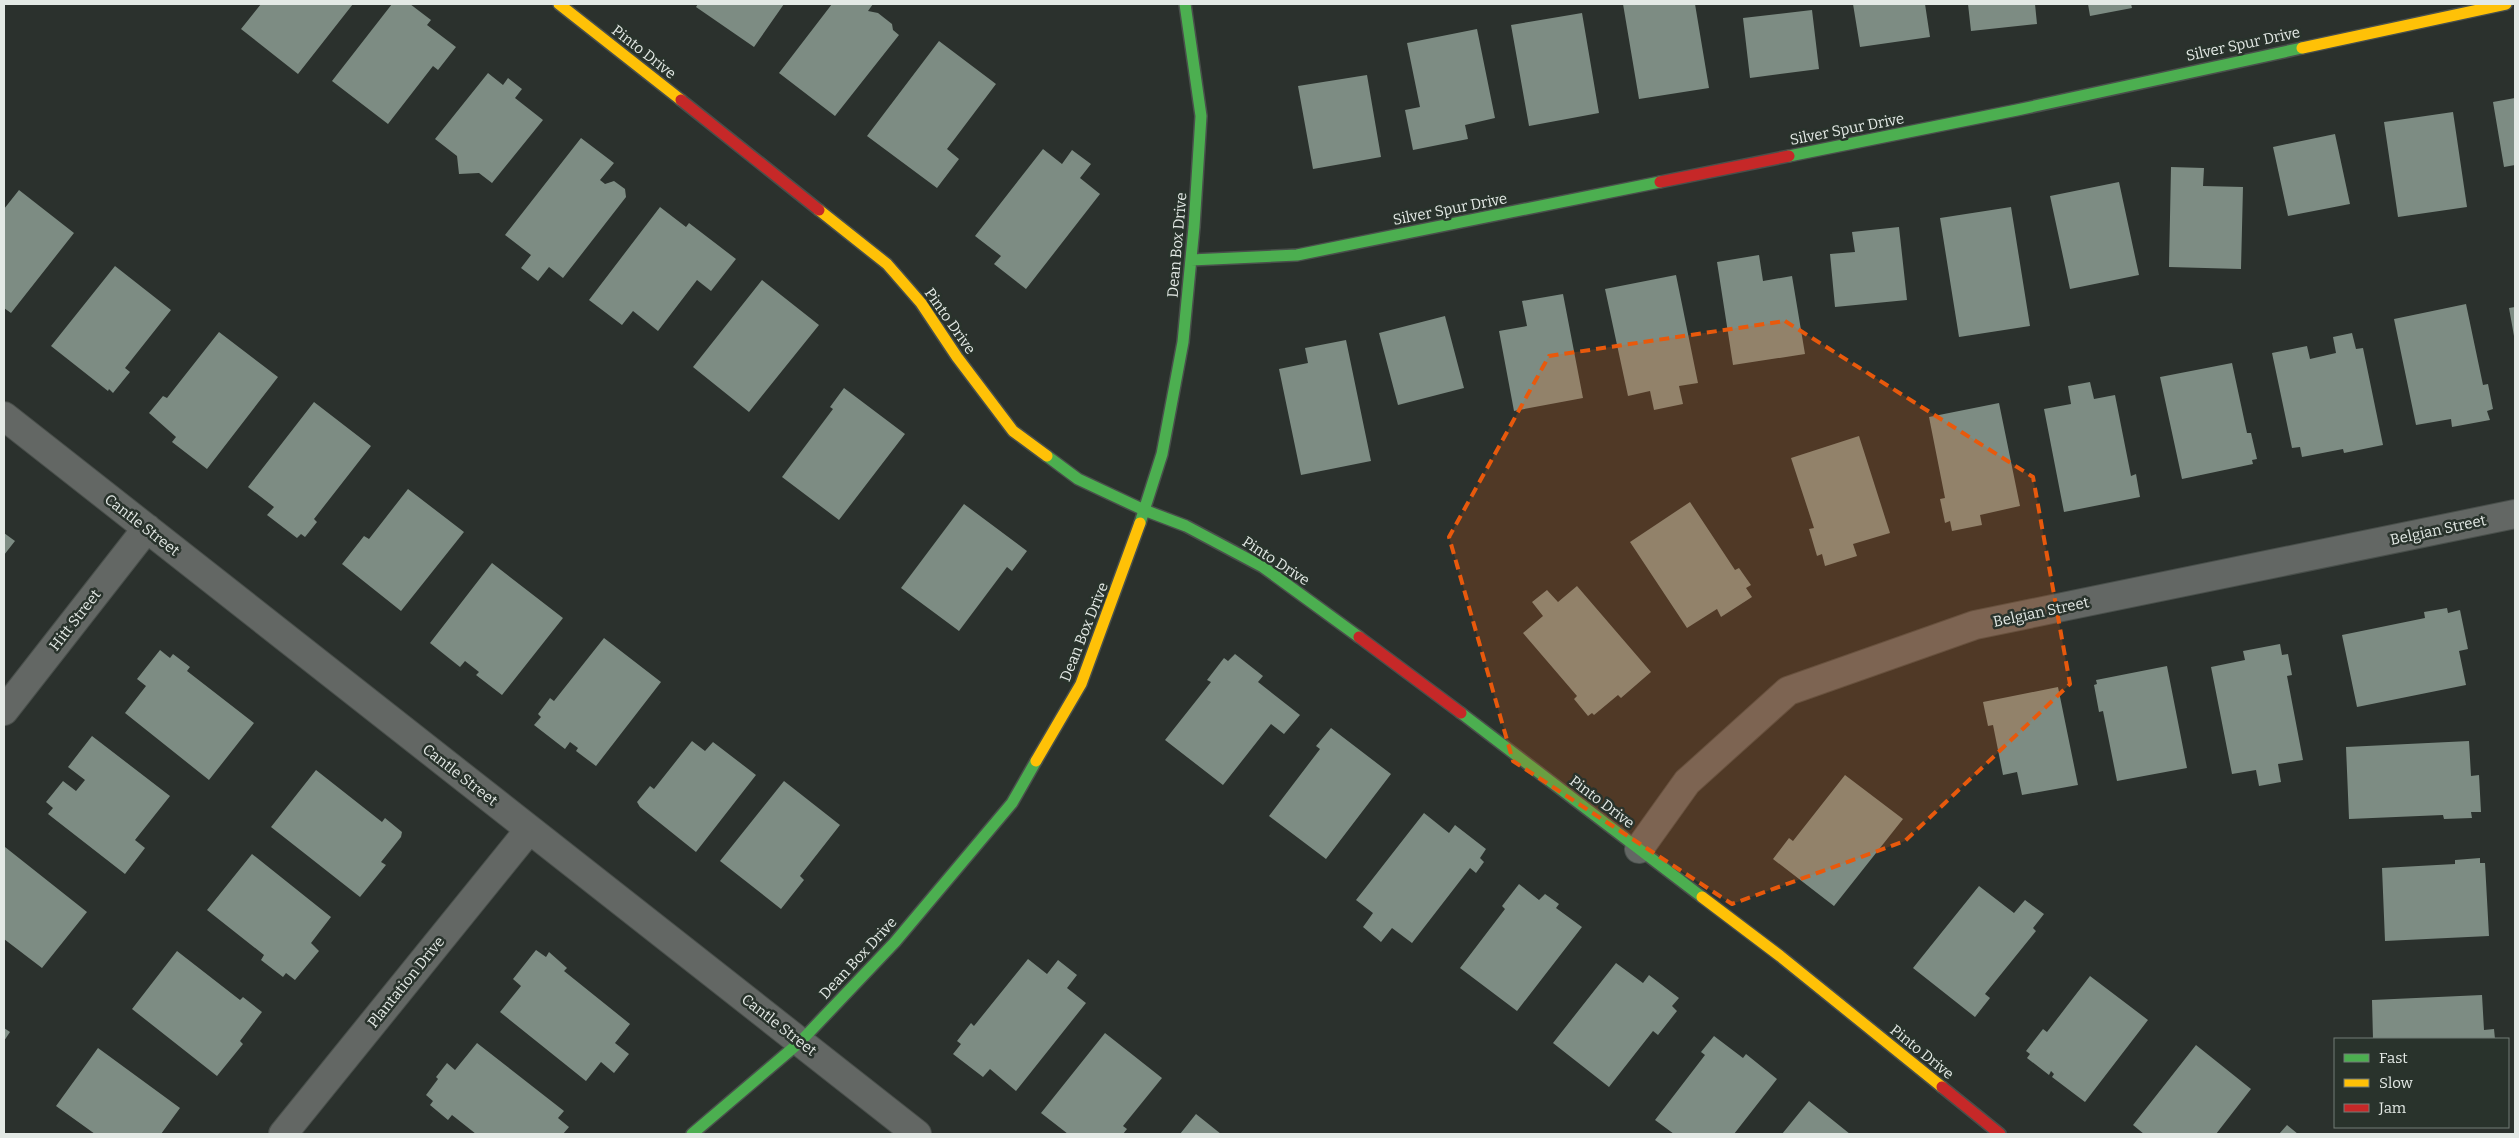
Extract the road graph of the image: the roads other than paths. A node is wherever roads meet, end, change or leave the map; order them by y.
1 (558, 4) edge
2 (1185, 4) edge
3 (2506, 4) edge
4 (1191, 260) junction
5 (4, 416) edge
6 (1144, 510) junction
7 (2515, 514) edge
8 (147, 528) junction
9 (4, 711) edge
10 (530, 830) junction
11 (1639, 849) junction
12 (800, 1042) junction
13 (1991, 1131) edge
14 (283, 1134) edge
15 (692, 1134) edge
16 (917, 1134) edge

1 - 6 street, Pinto Drive
2 - 4 street, Dean Box Drive
3 - 4 street, Silver Spur Drive
4 - 6 street, Dean Box Drive
5 - 8 street, Cantle Street
6 - 11 street, Pinto Drive
6 - 12 street, Dean Box Drive
7 - 11 street, Belgian Street
8 - 9 street, Hitt Street
8 - 10 street, Cantle Street
10 - 12 street, Cantle Street
10 - 14 street, Plantation Drive
11 - 13 street, Pinto Drive
12 - 15 street, Dean Box Drive
12 - 16 street, Cantle Street

